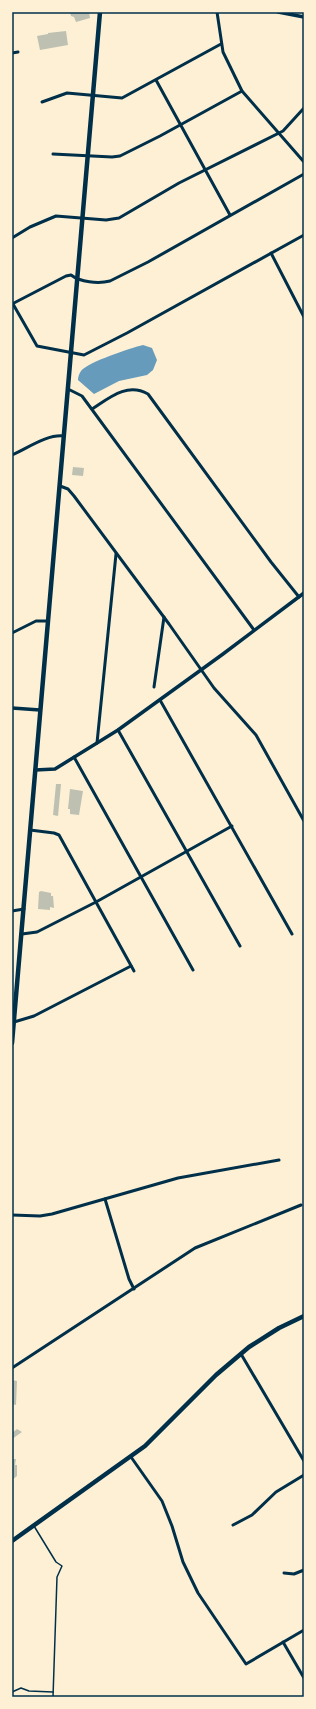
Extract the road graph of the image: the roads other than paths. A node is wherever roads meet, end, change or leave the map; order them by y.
1 (100, 12) edge
2 (218, 12) edge
3 (278, 12) edge
4 (304, 18) edge
5 (221, 44) junction
6 (18, 52) dead end
7 (12, 53) edge
8 (156, 80) junction
9 (242, 91) junction
10 (92, 96) junction
11 (42, 102) dead end
12 (304, 108) edge
13 (180, 125) junction
14 (278, 132) junction
15 (53, 154) dead end
16 (87, 156) junction
17 (304, 162) edge
18 (204, 170) junction
19 (304, 174) edge
20 (230, 215) junction
21 (82, 217) junction
22 (304, 235) edge
23 (12, 238) edge
24 (272, 253) junction
25 (77, 280) junction
26 (13, 304) edge
27 (304, 317) edge
28 (71, 353) junction
29 (68, 389) junction
30 (92, 409) junction
31 (64, 436) junction
32 (12, 455) edge
33 (60, 486) junction
34 (116, 554) junction
35 (304, 593) edge
36 (299, 597) junction
37 (164, 617) junction
38 (48, 621) junction
39 (254, 630) junction
40 (12, 633) edge
41 (202, 670) junction
42 (154, 687) dead end
43 (160, 700) junction
44 (12, 708) edge
45 (40, 710) junction
46 (118, 730) junction
47 (97, 743) junction
48 (74, 757) junction
49 (35, 770) junction
50 (304, 821) edge
51 (232, 826) junction
52 (30, 830) junction
53 (186, 851) junction
54 (141, 876) junction
55 (96, 902) junction
56 (24, 909) junction
57 (12, 910) edge
58 (22, 934) junction
59 (292, 934) dead end
60 (240, 946) dead end
61 (131, 966) junction
62 (193, 970) dead end
63 (134, 971) dead end
64 (14, 1022) junction
65 (12, 1042) edge
66 (279, 1160) dead end
67 (105, 1199) junction
68 (301, 1205) dead end
69 (12, 1214) edge
70 (134, 1288) junction
71 (304, 1316) edge
72 (241, 1354) junction
73 (12, 1368) edge
74 (131, 1457) junction
75 (304, 1461) edge
76 (304, 1475) edge
77 (233, 1525) dead end
78 (33, 1526) junction
79 (12, 1541) edge
80 (304, 1570) edge
81 (284, 1573) dead end
82 (304, 1630) edge
83 (283, 1642) junction
84 (304, 1678) edge
85 (12, 1692) edge
86 (53, 1692) junction
87 (53, 1697) edge

1 - 10 main road
2 - 5 street
3 - 4 street
5 - 8 street
5 - 9 street
6 - 7 street
8 - 10 street
8 - 13 street
9 - 13 street
9 - 14 street
10 - 11 street
10 - 16 main road
12 - 14 street
13 - 16 street
13 - 18 street
14 - 17 street
14 - 18 street
15 - 16 street
16 - 21 main road
18 - 20 street
18 - 21 street
19 - 20 street
20 - 25 street
21 - 23 street
21 - 25 main road
22 - 24 street
24 - 27 street
24 - 28 street
25 - 26 street
25 - 28 main road
26 - 28 street
28 - 29 main road
29 - 30 street
29 - 31 main road
30 - 36 street
30 - 39 street
31 - 32 street
31 - 33 main road
33 - 34 street
33 - 38 main road
34 - 37 street
34 - 47 street
35 - 36 street
36 - 39 street
37 - 41 street
37 - 42 street
38 - 40 street
38 - 45 main road
39 - 41 street
41 - 43 street
41 - 50 street
43 - 46 street
43 - 51 street
44 - 45 street
45 - 49 main road
46 - 47 street
46 - 53 street
47 - 48 street
48 - 49 street
48 - 54 street
49 - 52 main road
51 - 53 street
51 - 59 street
52 - 55 street
52 - 56 main road
53 - 54 street
53 - 60 street
54 - 55 street
54 - 62 street
55 - 58 street
55 - 61 street
56 - 57 street
56 - 58 main road
58 - 64 main road
61 - 63 street
61 - 64 street
64 - 65 main road
66 - 67 street
67 - 69 street
67 - 70 street
68 - 70 street
70 - 73 street
71 - 72 main road
72 - 74 main road
72 - 75 street
74 - 78 main road
74 - 83 street
76 - 77 street
78 - 79 main road
78 - 86 lane
80 - 81 street
82 - 83 street
83 - 84 street
85 - 86 lane
86 - 87 lane

